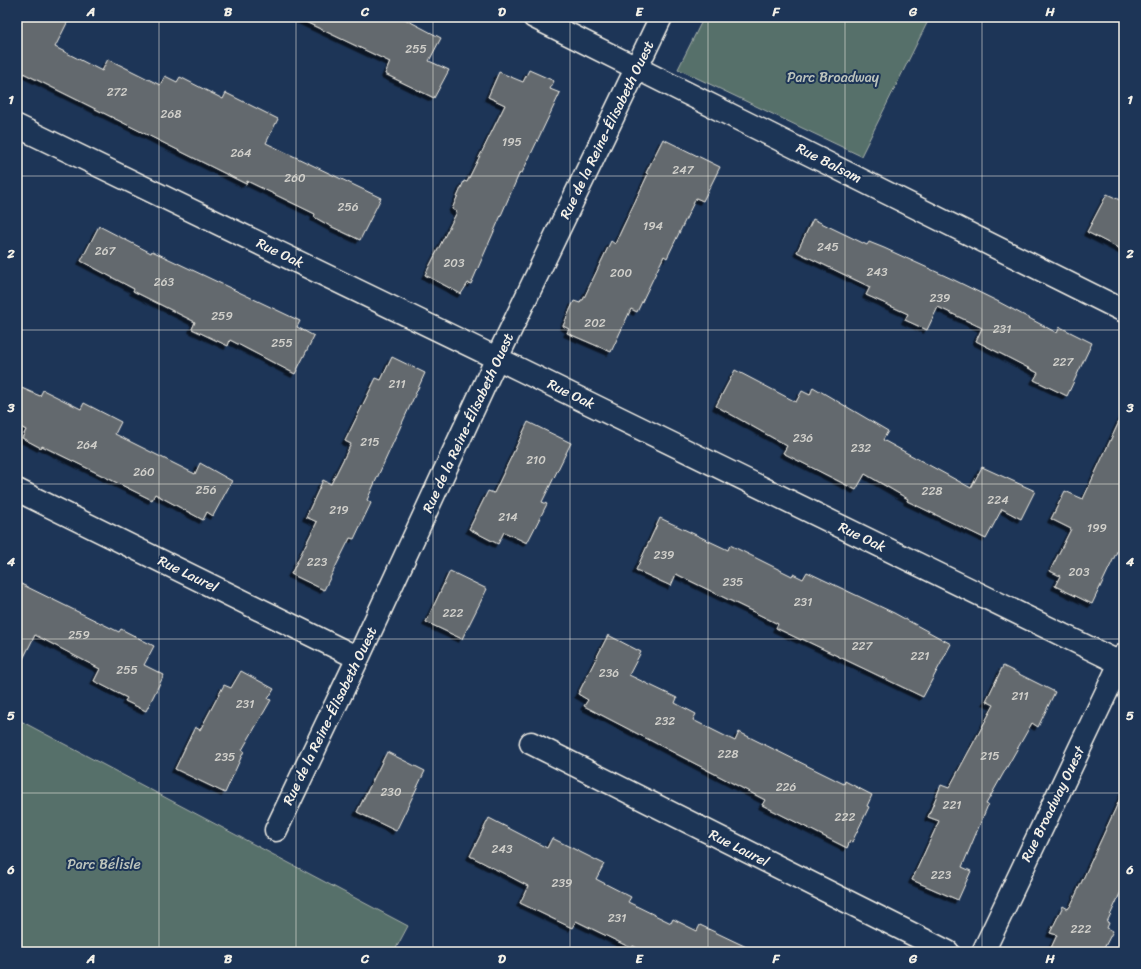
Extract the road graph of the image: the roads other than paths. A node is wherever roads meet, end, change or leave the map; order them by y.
1 (534, 17) edge
2 (662, 17) edge
3 (637, 68) junction
4 (17, 126) edge
5 (1124, 311) edge
6 (497, 358) junction
7 (17, 490) edge
8 (358, 658) junction
9 (1123, 661) edge
10 (531, 743) dead end
11 (276, 830) dead end
12 (948, 952) edge
13 (983, 952) edge

1 - 3 street, Rue Balsam
2 - 3 street, Rue de la Reine-Élisabeth Ouest
3 - 5 street, Rue Balsam
3 - 6 street, Rue de la Reine-Élisabeth Ouest
4 - 6 street, Rue Oak
6 - 8 street, Rue de la Reine-Élisabeth Ouest
6 - 9 street, Rue Oak
7 - 8 street, Rue Laurel
8 - 11 street, Rue de la Reine-Élisabeth Ouest
9 - 13 street, Rue Broadway Ouest
10 - 12 street, Rue Laurel

